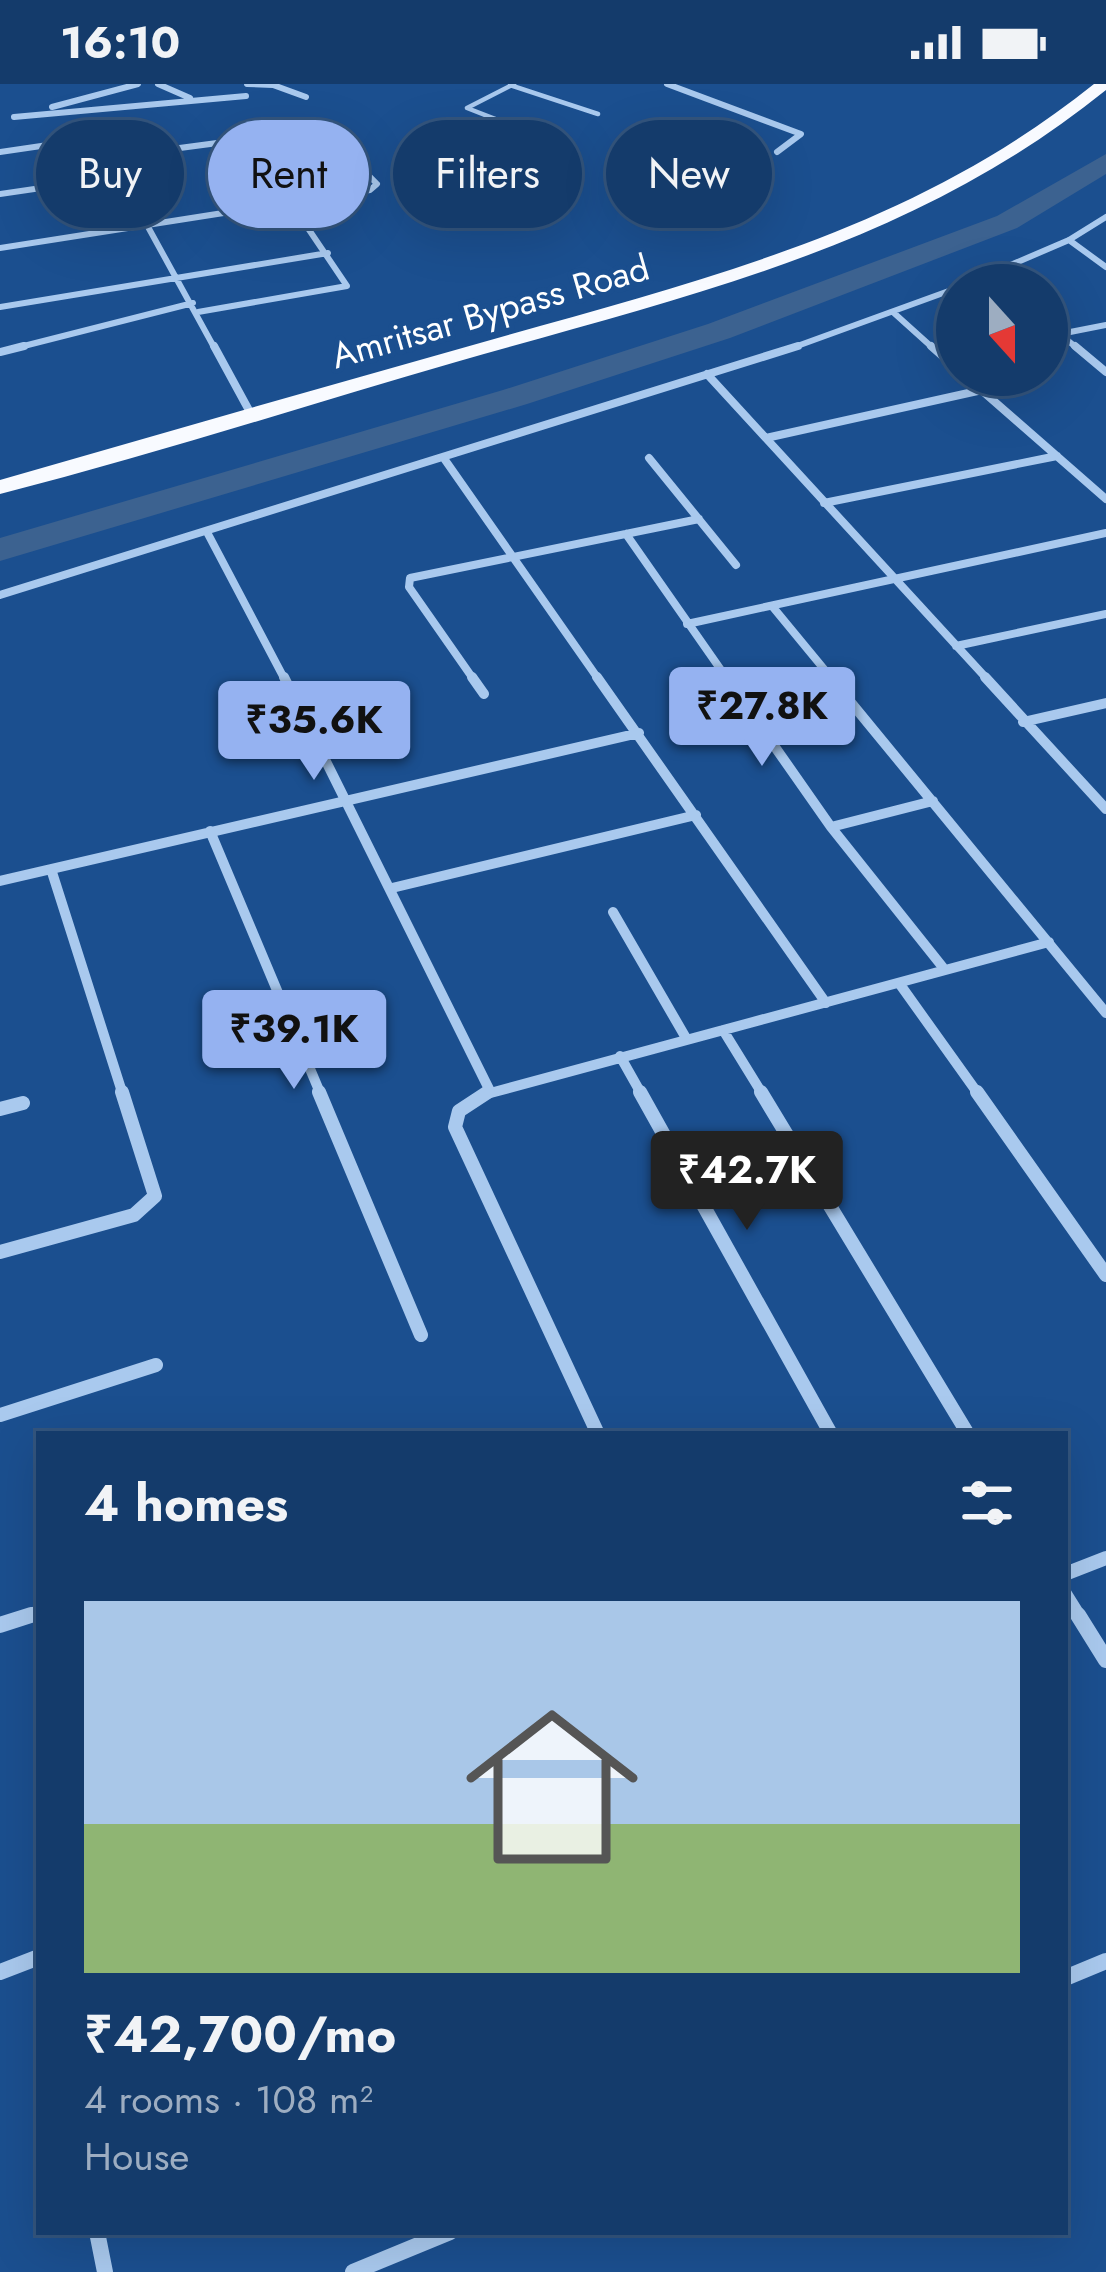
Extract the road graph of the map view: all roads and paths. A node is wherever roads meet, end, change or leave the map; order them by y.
1 (138, 84) edge
2 (158, 84) edge
3 (247, 84) edge
4 (268, 84) edge
5 (668, 84) edge
6 (1104, 84) edge
7 (512, 85) edge
8 (246, 96) dead end
9 (306, 98) dead end
10 (195, 100) junction
11 (598, 114) dead end
12 (14, 117) junction
13 (0, 120) edge
14 (498, 120) edge
15 (1093, 122) dead end
16 (36, 147) edge
17 (0, 152) edge
18 (777, 152) dead end
19 (36, 189) edge
20 (0, 194) edge
21 (1106, 217) edge
22 (129, 228) edge
23 (150, 228) edge
24 (308, 228) edge
25 (1069, 239) junction
26 (0, 248) edge
27 (328, 253) junction
28 (1013, 264) edge
29 (1106, 267) edge
30 (177, 278) junction
31 (936, 296) edge
32 (0, 307) edge
33 (196, 308) junction
34 (894, 314) junction
35 (1106, 326) edge
36 (1068, 333) edge
37 (1068, 341) edge
38 (936, 351) edge
39 (0, 352) edge
40 (1106, 372) edge
41 (707, 374) junction
42 (955, 396) edge
43 (989, 396) edge
44 (251, 415) junction
45 (766, 438) junction
46 (1057, 456) junction
47 (443, 457) junction
48 (649, 458) dead end
49 (0, 487) edge
50 (1106, 499) edge
51 (824, 503) junction
52 (0, 506) edge
53 (699, 518) junction
54 (1106, 532) edge
55 (208, 533) junction
56 (626, 534) junction
57 (514, 556) junction
58 (736, 565) dead end
59 (895, 577) junction
60 (0, 595) edge
61 (772, 606) junction
62 (1106, 614) edge
63 (687, 624) junction
64 (956, 646) junction
65 (484, 694) dead end
66 (1106, 703) edge
67 (1023, 722) junction
68 (639, 733) junction
69 (348, 798) junction
70 (933, 801) junction
71 (1105, 807) edge
72 (696, 815) junction
73 (831, 827) junction
74 (210, 831) junction
75 (50, 869) junction
76 (0, 881) edge
77 (392, 888) junction
78 (613, 912) dead end
79 (1049, 942) junction
80 (945, 970) junction
81 (899, 983) junction
82 (826, 1003) junction
83 (1106, 1013) edge
84 (723, 1030) junction
85 (686, 1039) junction
86 (620, 1056) junction
87 (490, 1091) junction
88 (23, 1102) dead end
89 (0, 1109) edge
90 (0, 1252) edge
91 (1106, 1275) edge
92 (421, 1335) dead end
93 (156, 1365) dead end
94 (0, 1415) edge
95 (597, 1431) edge
96 (829, 1431) edge
97 (966, 1431) edge
98 (1106, 1558) edge
99 (1068, 1573) edge
100 (1068, 1599) edge
101 (36, 1613) edge
102 (0, 1625) edge
103 (1106, 1660) edge
104 (36, 1959) edge
105 (1106, 1961) edge
106 (0, 1972) edge
107 (1068, 1977) edge
108 (98, 2235) edge
109 (443, 2235) edge
110 (105, 2272) edge
111 (353, 2272) edge

1 - 12 street
2 - 10 street
3 - 4 street
4 - 9 street
5 - 18 street
6 - 44 highway, Amritsar Bypass Road
7 - 11 lane
7 - 14 lane
8 - 10 street
10 - 12 street
12 - 13 street
15 - 52 highway, Amritsar Bypass Road
16 - 17 street
19 - 20 street
21 - 25 street
22 - 26 street
23 - 30 street
24 - 27 street
25 - 28 street
25 - 29 street
27 - 30 street
27 - 33 street
30 - 32 street
30 - 33 street
31 - 34 street
33 - 39 street
33 - 44 street
34 - 38 street
34 - 41 street
35 - 36 street
37 - 40 street
41 - 45 street
41 - 47 street
42 - 45 street
43 - 46 street
44 - 49 highway, Amritsar Bypass Road
45 - 51 street
46 - 50 street
46 - 51 street
47 - 55 street
47 - 57 street
48 - 53 street
51 - 59 street
53 - 56 street
53 - 58 street
54 - 59 street
55 - 60 street
55 - 69 street
56 - 57 street
56 - 63 street
57 - 65 street
57 - 68 street
59 - 61 street
59 - 64 street
61 - 63 street
61 - 70 street
62 - 64 street
63 - 73 street
64 - 67 street
66 - 67 street
67 - 71 street
68 - 69 street
68 - 72 street
69 - 74 street
69 - 77 street
70 - 73 street
70 - 79 street
72 - 77 street
72 - 82 street
73 - 80 street
74 - 75 street
74 - 92 street
75 - 76 street
75 - 90 street
77 - 87 street
78 - 85 street
79 - 80 street
79 - 83 street
80 - 81 street
81 - 82 street
81 - 91 street
82 - 84 street
84 - 85 street
84 - 97 street
85 - 86 street
86 - 87 street
86 - 96 street
87 - 95 street
88 - 89 street
93 - 94 street
98 - 99 street
100 - 103 street
101 - 102 street
104 - 106 street
105 - 107 street
108 - 110 street
109 - 111 street

